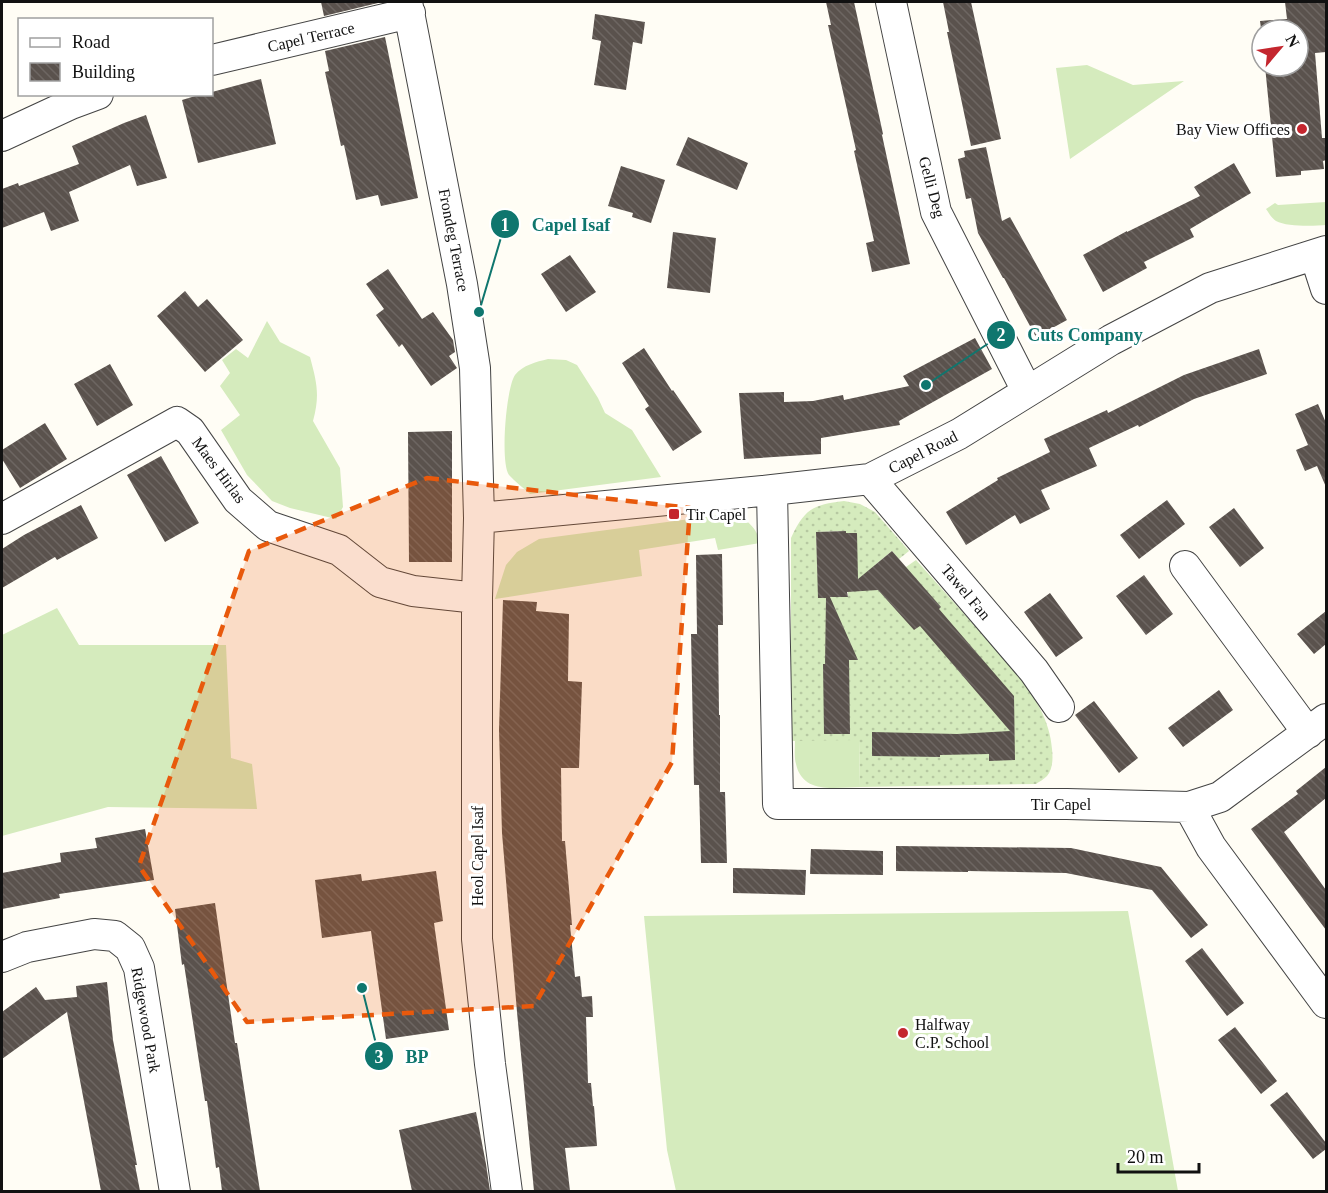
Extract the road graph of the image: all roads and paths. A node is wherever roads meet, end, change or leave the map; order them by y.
1 (891, 2) edge
2 (408, 7) edge
3 (213, 60) edge
4 (93, 96) edge
5 (2, 136) edge
6 (1321, 253) edge
7 (1326, 289) edge
8 (1028, 391) junction
9 (870, 479) junction
10 (772, 490) junction
11 (479, 518) junction
12 (2, 519) edge
13 (1185, 566) dead end
14 (477, 598) junction
15 (1059, 707) dead end
16 (1317, 726) edge
17 (1189, 807) junction
18 (2, 957) edge
19 (1326, 1003) edge
20 (175, 1191) edge
21 (507, 1191) edge

1 - 8 street, Gelli Deg
2 - 3 street, Capel Terrace
2 - 11 street, Frondeg Terrace
4 - 5 street
6 - 7 street
6 - 8 street, Capel Road
8 - 9 street, Capel Road
9 - 10 street, Capel Road
9 - 15 street, Tawel Fan
10 - 11 street, Capel Road
10 - 17 street, Tir Capel
11 - 14 street, Heol Capel Isaf
12 - 14 street, Maes Hirlas
13 - 16 street
14 - 21 street, Heol Capel Isaf
16 - 17 street, Tir Capel
17 - 19 street
18 - 20 street, Ridgewood Park

